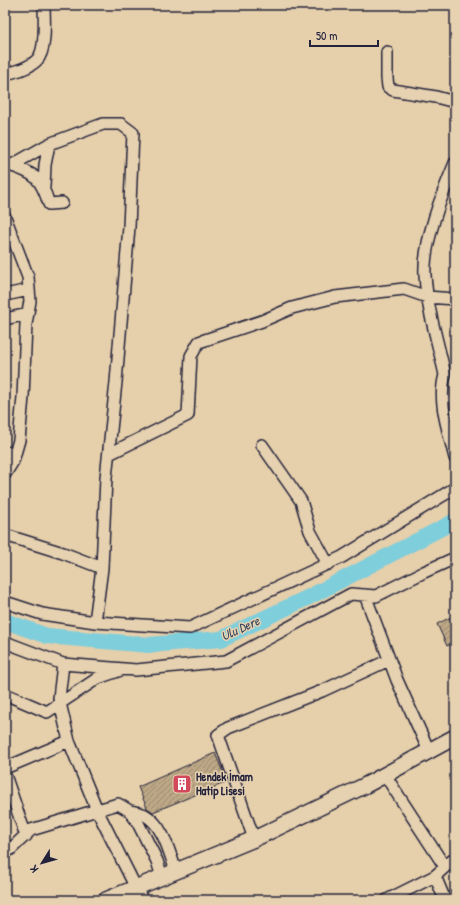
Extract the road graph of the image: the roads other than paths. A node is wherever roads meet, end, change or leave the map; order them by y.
1 (44, 5) edge
2 (387, 52) dead end
3 (6, 73) edge
4 (455, 102) edge
5 (49, 144) junction
6 (455, 163) edge
7 (7, 166) edge
8 (44, 187) junction
9 (62, 203) dead end
10 (5, 217) edge
11 (29, 290) junction
12 (5, 295) edge
13 (427, 297) junction
14 (455, 299) edge
15 (28, 314) junction
16 (5, 319) edge
17 (262, 445) dead end
18 (10, 453) edge
19 (109, 454) junction
20 (455, 458) edge
21 (5, 474) edge
22 (455, 488) edge
23 (5, 535) edge
24 (455, 558) edge
25 (328, 564) junction
26 (102, 568) junction
27 (365, 595) junction
28 (5, 602) edge
29 (95, 622) junction
30 (5, 642) edge
31 (389, 660) junction
32 (63, 664) junction
33 (125, 669) junction
34 (5, 694) edge
35 (60, 702) junction
36 (455, 737) edge
37 (69, 741) junction
38 (428, 751) junction
39 (5, 768) edge
40 (5, 775) edge
41 (385, 775) junction
42 (97, 810) junction
43 (130, 811) junction
44 (26, 836) junction
45 (254, 839) junction
46 (5, 851) edge
47 (455, 858) edge
48 (445, 867) junction
49 (176, 871) junction
50 (435, 876) junction
51 (162, 877) junction
52 (139, 894) edge
53 (106, 900) edge
54 (387, 900) edge
55 (445, 900) edge

1 - 3 street
2 - 4 street
5 - 7 street
5 - 8 street
5 - 19 street
6 - 13 street
7 - 8 street
8 - 9 street
10 - 11 street
11 - 12 street
11 - 15 street
13 - 14 street
13 - 19 street
13 - 20 street
15 - 16 street
15 - 18 street
17 - 25 street
18 - 21 street
19 - 26 street
22 - 25 street
23 - 26 street
24 - 27 street
25 - 29 street
26 - 29 street
27 - 31 street
27 - 33 street
28 - 29 street
30 - 32 street
31 - 38 street
31 - 45 street
32 - 33 street
32 - 35 street
33 - 35 street
34 - 35 street
35 - 37 street
36 - 38 main road
37 - 39 street
37 - 42 street
38 - 41 main road
40 - 44 street
41 - 45 main road
41 - 48 street
42 - 43 street
42 - 44 street
42 - 52 street
43 - 49 street
43 - 51 street
44 - 46 street
45 - 49 main road
47 - 48 street
48 - 50 street
49 - 51 main road
50 - 54 street
50 - 55 street
51 - 52 main road
52 - 53 main road

